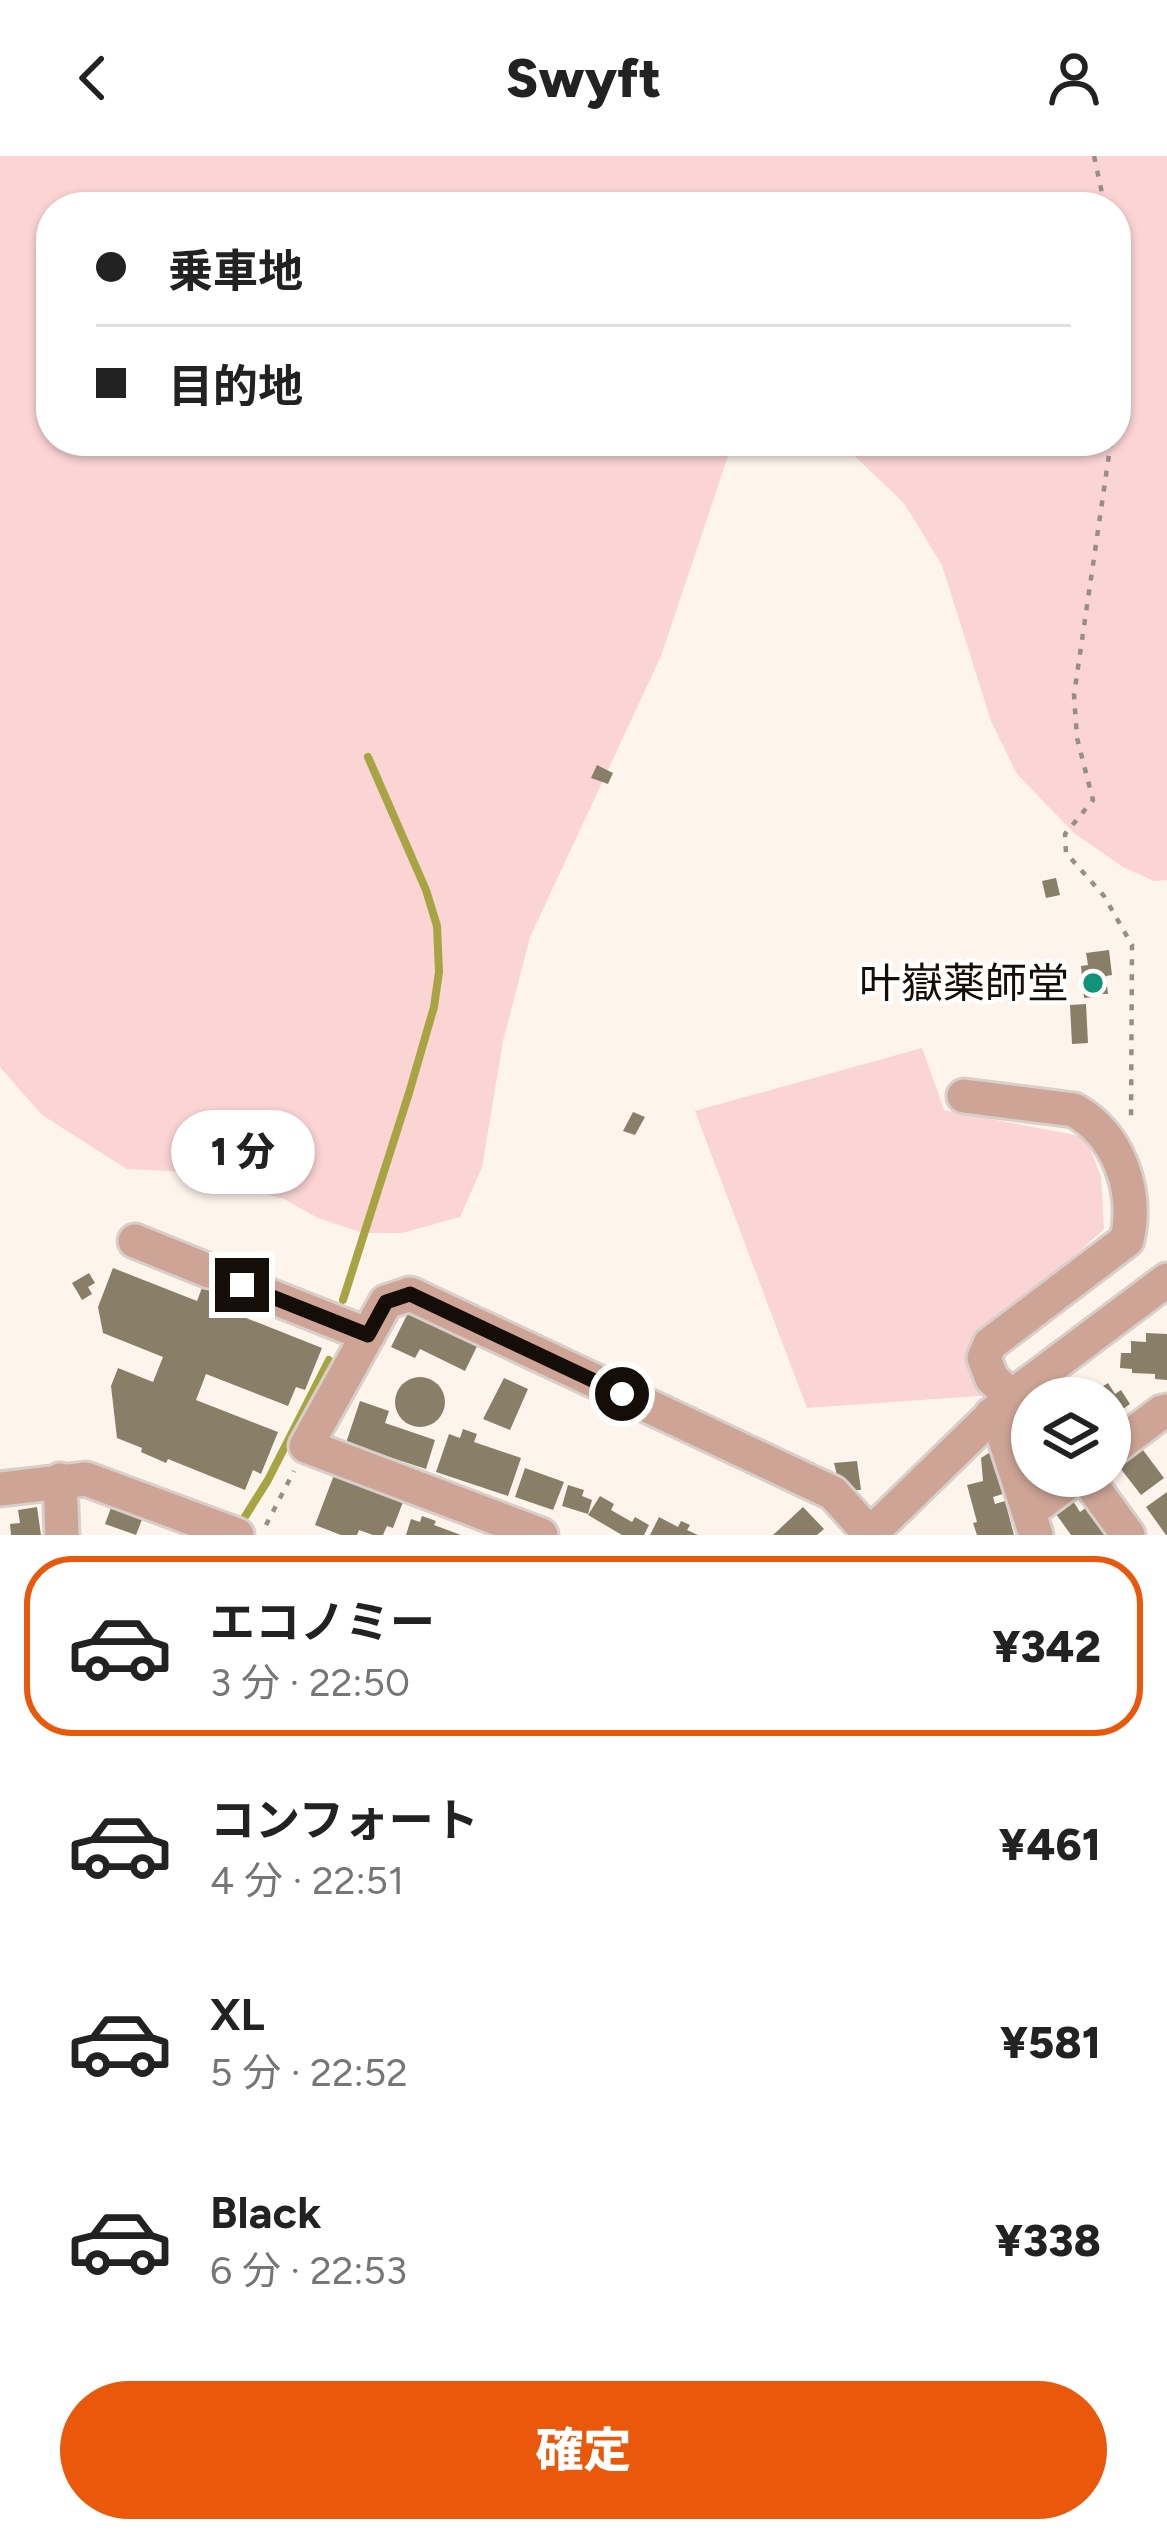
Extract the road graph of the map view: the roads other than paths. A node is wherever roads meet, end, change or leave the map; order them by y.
1 (964, 1096) dead end
2 (135, 1241) dead end
3 (209, 1271) dead end
4 (1167, 1280) edge
5 (242, 1285) dead end
6 (368, 1335) junction
7 (1001, 1405) junction
8 (1167, 1411) edge
9 (1131, 1435) edge
10 (60, 1480) junction
11 (0, 1489) edge
12 (1060, 1497) edge
13 (1098, 1497) edge
14 (1033, 1523) edge
15 (62, 1535) edge
16 (237, 1535) edge
17 (541, 1535) edge
18 (870, 1535) edge
19 (1128, 1535) edge

1 - 7 street
2 - 3 street
4 - 7 street
5 - 6 street
6 - 17 street
6 - 18 street
7 - 14 street
7 - 18 street
8 - 9 street
10 - 11 street
10 - 15 street
10 - 16 street
12 - 14 street
13 - 19 street

